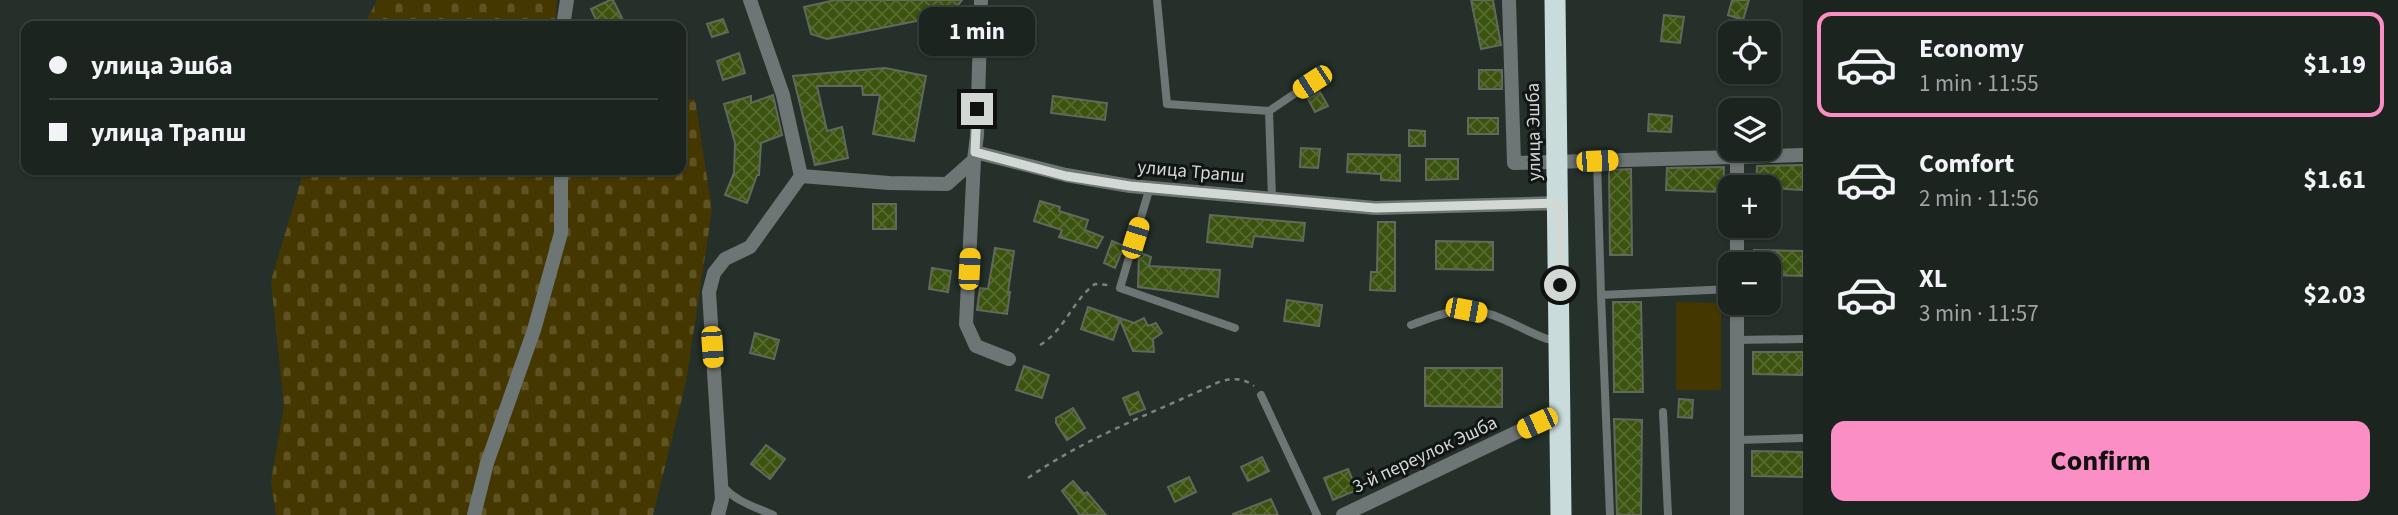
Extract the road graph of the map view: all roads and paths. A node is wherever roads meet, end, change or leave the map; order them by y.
1 (567, 0) edge
2 (750, 0) edge
3 (981, 0) edge
4 (1157, 0) edge
5 (1509, 0) edge
6 (1555, 0) edge
7 (564, 21) edge
8 (1312, 82) dead end
9 (1269, 111) junction
10 (1781, 155) edge
11 (1803, 155) edge
12 (975, 156) junction
13 (1718, 157) edge
14 (1597, 161) junction
15 (1557, 162) junction
16 (561, 175) edge
17 (801, 176) junction
18 (1150, 187) junction
19 (1272, 198) junction
20 (1559, 203) junction
21 (1120, 288) junction
22 (1718, 290) edge
23 (1601, 295) junction
24 (1737, 315) edge
25 (1411, 325) dead end
26 (1235, 328) dead end
27 (1561, 339) junction
28 (1803, 339) edge
29 (1737, 341) junction
30 (1040, 345) dead end
31 (1009, 359) dead end
32 (1261, 395) joint
33 (1561, 411) junction
34 (1663, 412) dead end
35 (1803, 438) edge
36 (1737, 440) junction
37 (1028, 478) dead end
38 (721, 485) junction
39 (474, 515) edge
40 (718, 515) edge
41 (773, 515) edge
42 (1317, 515) edge
43 (1343, 515) edge
44 (1561, 515) edge
45 (1609, 515) edge
46 (1668, 515) edge
47 (1737, 515) edge

1 - 7 street
2 - 17 street
3 - 12 street
4 - 9 lane
5 - 15 street
6 - 15 highway, улица Эшба
8 - 9 lane
9 - 19 lane
10 - 11 street
12 - 17 street
12 - 18 street, улица Трапш
12 - 31 street
13 - 14 street
14 - 15 street
14 - 23 lane
15 - 20 highway, улица Эшба
16 - 39 street
17 - 38 street
18 - 19 street, улица Трапш
18 - 21 lane
19 - 20 street, улица Трапш
20 - 27 highway, улица Эшба
21 - 26 lane
21 - 30 path
22 - 23 lane
23 - 45 lane
24 - 29 street
25 - 27 lane
27 - 33 highway, улица Эшба
28 - 29 lane
29 - 36 street
32 - 37 path
32 - 42 lane
33 - 43 street, 3-й переулок Эшба
33 - 44 highway, улица Эшба
34 - 46 lane
35 - 36 lane
36 - 47 street
38 - 40 street
38 - 41 lane

